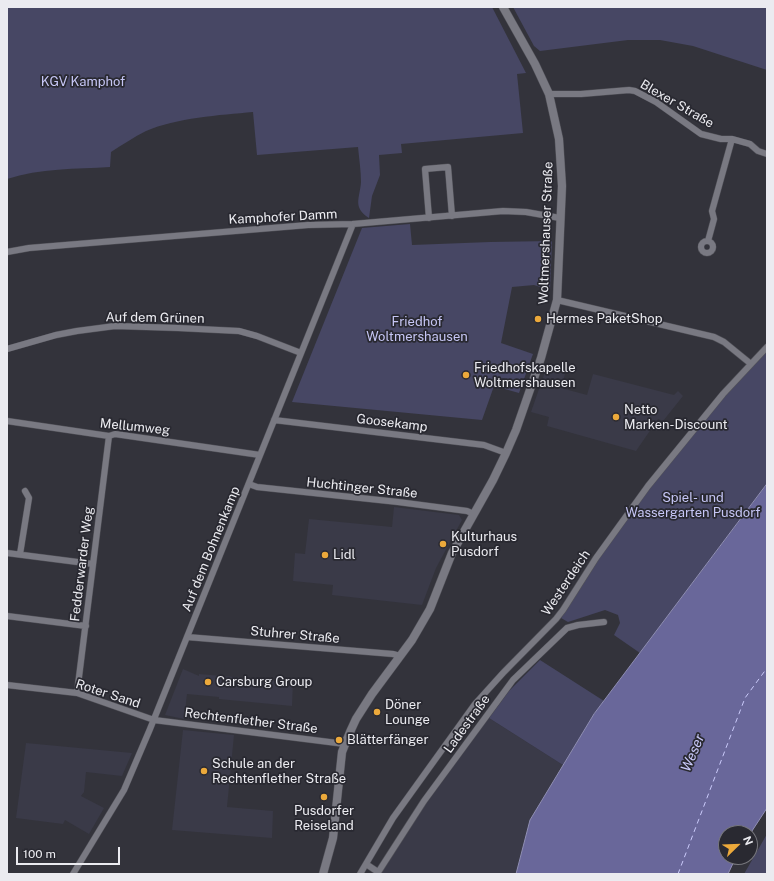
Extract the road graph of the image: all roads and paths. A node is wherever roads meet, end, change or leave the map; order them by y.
1 (503, 7) edge
2 (549, 94) junction
3 (732, 139) junction
4 (767, 154) edge
5 (452, 216) junction
6 (429, 218) junction
7 (560, 218) junction
8 (353, 224) junction
9 (708, 241) dead end
10 (7, 252) edge
11 (557, 300) junction
12 (767, 347) edge
13 (7, 349) edge
14 (301, 353) junction
15 (751, 364) junction
16 (274, 420) junction
17 (7, 422) edge
18 (109, 436) junction
19 (506, 453) junction
20 (260, 455) junction
21 (249, 484) junction
22 (25, 491) dead end
23 (474, 514) junction
24 (7, 553) edge
25 (20, 554) junction
26 (94, 564) junction
27 (7, 616) edge
28 (604, 622) dead end
29 (86, 626) junction
30 (187, 637) junction
31 (400, 656) junction
32 (7, 685) edge
33 (77, 693) junction
34 (154, 720) junction
35 (345, 744) junction
36 (366, 864) junction
37 (377, 873) edge
38 (73, 874) edge
39 (323, 874) edge
40 (360, 874) edge

1 - 2 street, Woltmershauser Straße
2 - 3 street, Blexer Straße
2 - 7 street, Woltmershauser Straße
3 - 4 street, Blexer Straße
3 - 9 street
5 - 6 street, Kamphofer Damm
5 - 6 street
5 - 7 street, Kamphofer Damm
6 - 8 street, Kamphofer Damm
7 - 11 street, Woltmershauser Straße
8 - 10 street, Kamphofer Damm
8 - 14 street, Auf dem Bohnenkamp
11 - 15 street
11 - 19 street, Woltmershauser Straße
12 - 15 street, Westerdeich
13 - 14 street, Auf dem Grünen
14 - 16 street, Auf dem Bohnenkamp
15 - 36 street, Westerdeich
16 - 19 street, Goosekamp
16 - 20 street, Auf dem Bohnenkamp
17 - 18 street, Mellumweg
18 - 20 street, Mellumweg
18 - 26 street, Fedderwarder Weg
19 - 23 street, Woltmershauser Straße
20 - 21 street, Auf dem Bohnenkamp
21 - 23 street, Huchtinger Straße
21 - 30 street, Auf dem Bohnenkamp
22 - 25 street
23 - 31 street, Woltmershauser Straße
24 - 25 street
25 - 26 street
26 - 29 street, Fedderwarder Weg
27 - 29 street
28 - 37 street, Ladestraße
29 - 33 street, Fedderwarder Weg
30 - 31 street, Stuhrer Straße
30 - 34 street, Auf dem Bohnenkamp
31 - 35 street, Woltmershauser Straße
32 - 33 street, Roter Sand
33 - 34 street, Roter Sand
34 - 35 street, Rechtenflether Straße
34 - 38 street, Auf dem Bohnenkamp
35 - 39 street, Woltmershauser Straße
36 - 37 street
36 - 40 street, Westerdeich

